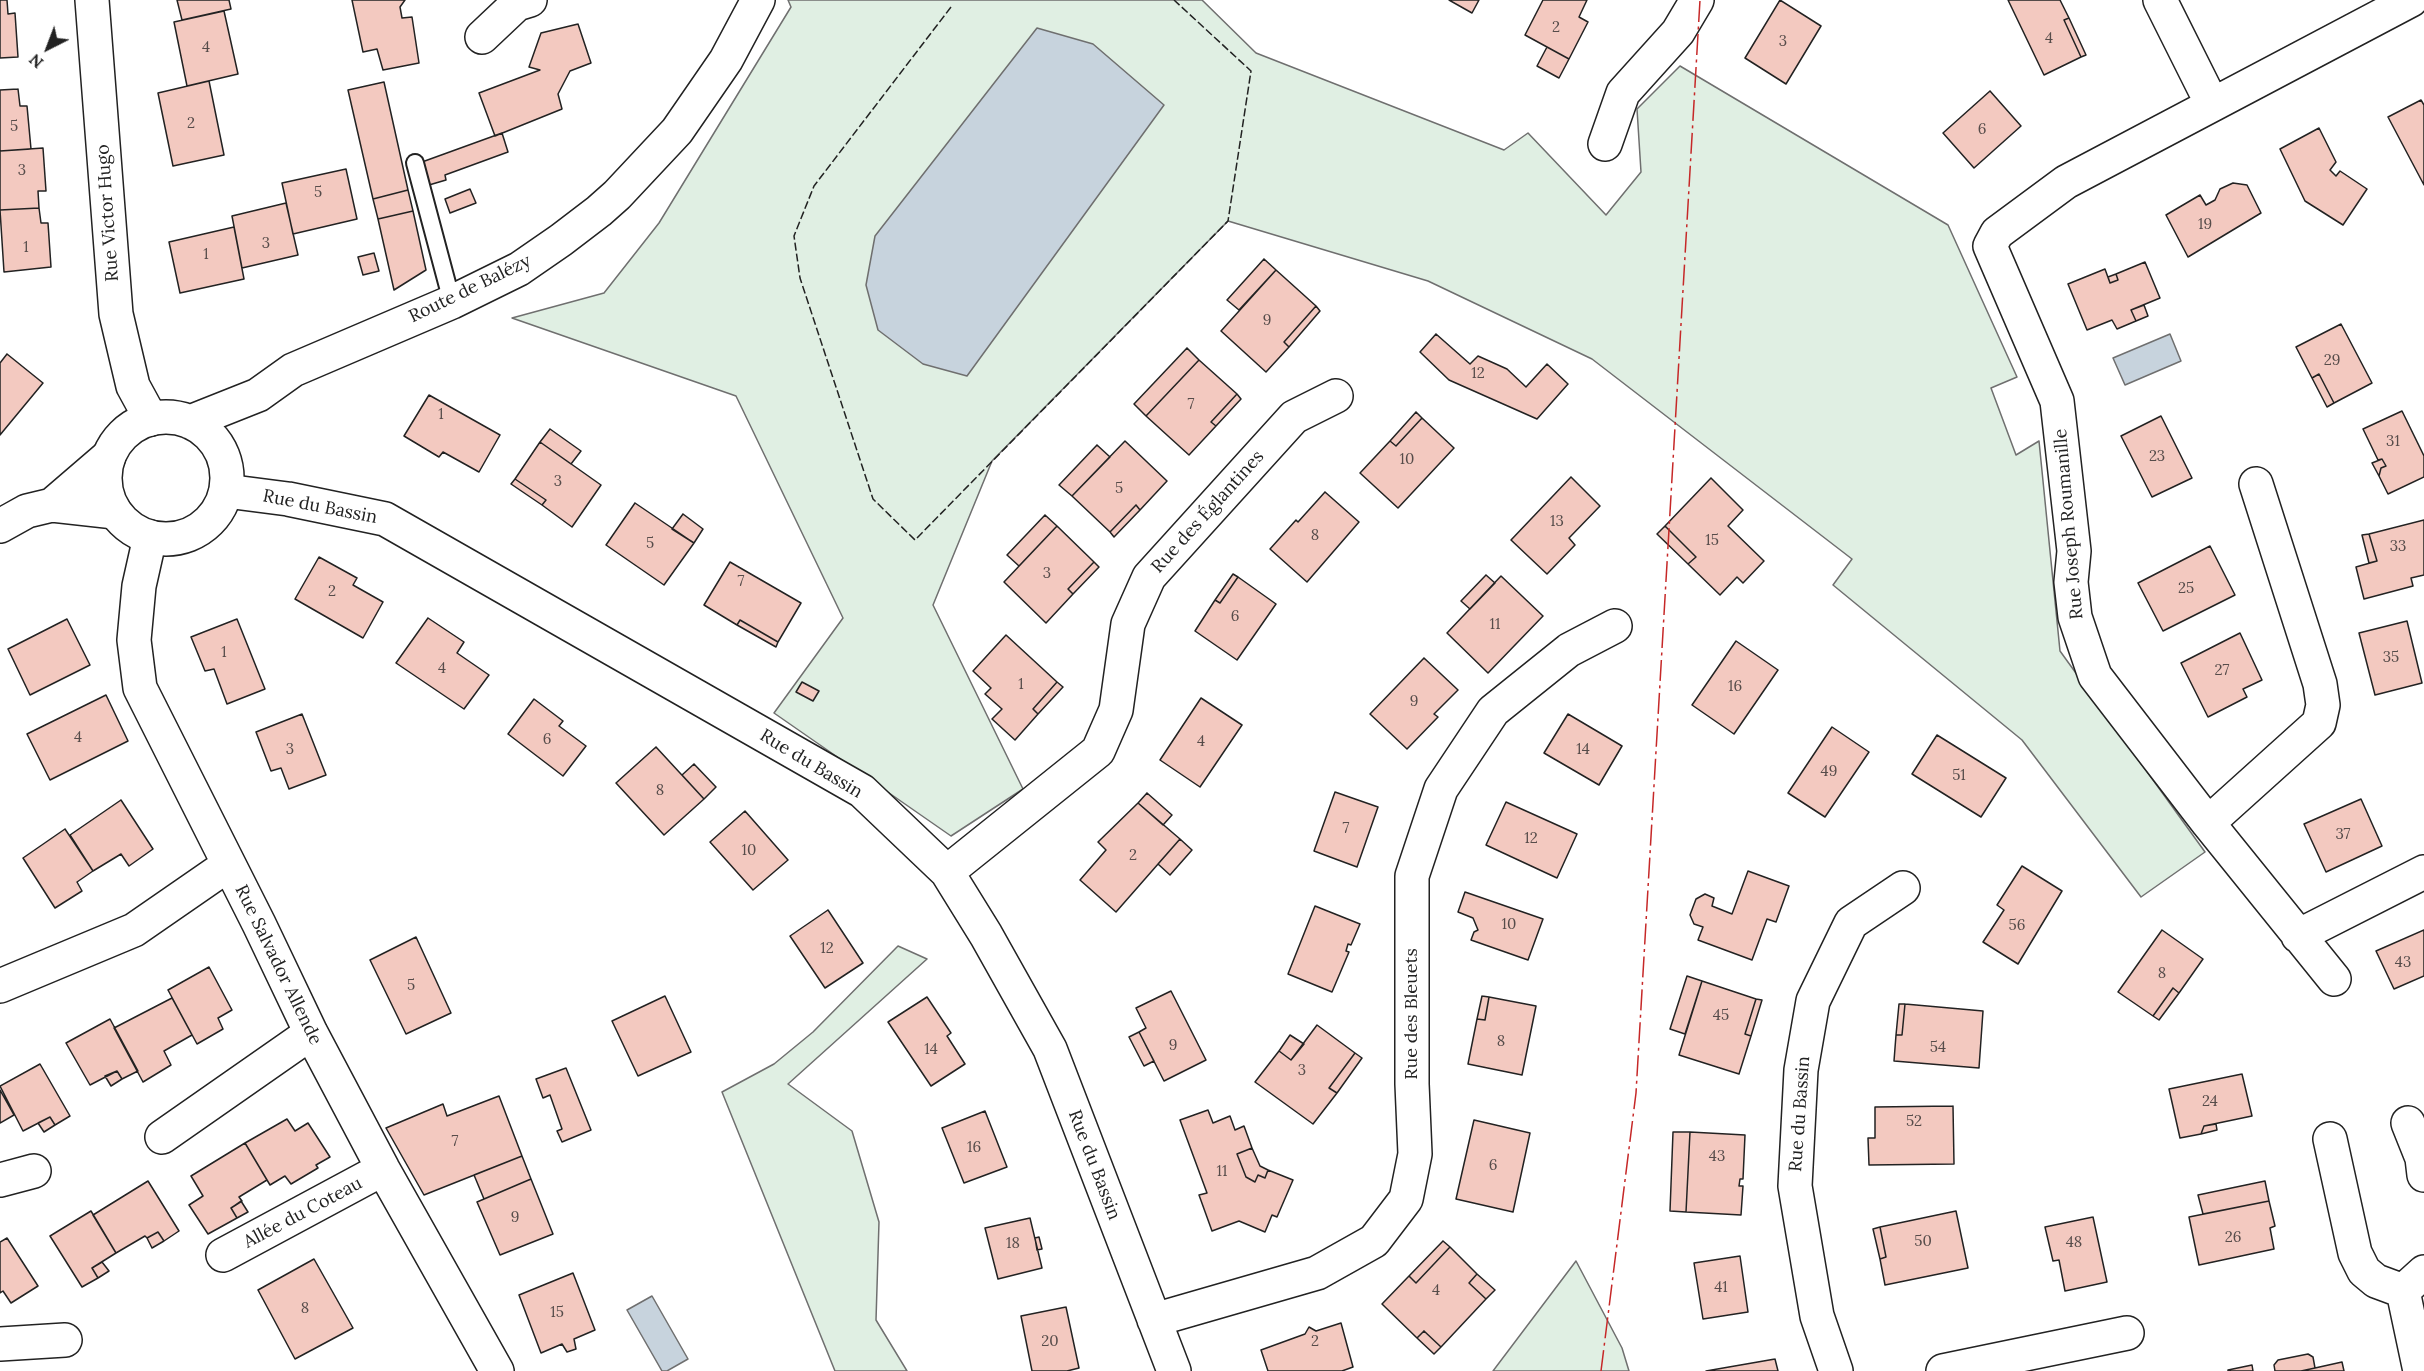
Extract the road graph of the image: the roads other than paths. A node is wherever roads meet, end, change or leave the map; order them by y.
1 (93, 0) edge
2 (530, 0) edge
3 (758, 0) edge
4 (1697, 0) edge
5 (2160, 0) edge
6 (2411, 0) edge
7 (482, 37) dead end
8 (2212, 104) junction
9 (1605, 144) dead end
10 (415, 163) dead end
11 (452, 302) junction
12 (258, 395) junction
13 (1336, 396) dead end
14 (151, 419) junction
15 (190, 422) junction
16 (222, 450) junction
17 (109, 456) junction
18 (2256, 484) dead end
19 (226, 490) junction
20 (52, 505) junction
21 (115, 512) junction
22 (0, 526) edge
23 (150, 537) junction
24 (1615, 626) dead end
25 (2208, 823) junction
26 (228, 865) junction
27 (947, 872) junction
28 (2424, 872) edge
29 (1903, 888) dead end
30 (2298, 936) junction
31 (2334, 979) dead end
32 (0, 986) edge
33 (311, 1033) junction
34 (2408, 1123) dead end
35 (162, 1137) dead end
36 (2330, 1139) dead end
37 (383, 1170) junction
38 (34, 1171) dead end
39 (2424, 1175) edge
40 (0, 1180) edge
41 (223, 1255) dead end
42 (2413, 1281) edge
43 (1154, 1320) junction
44 (2127, 1333) dead end
45 (65, 1340) dead end
46 (0, 1344) edge
47 (497, 1371) edge
48 (1174, 1371) edge
49 (1836, 1371) edge
50 (1943, 1371) edge
51 (2420, 1371) edge

1 - 14 street, Rue Victor Hugo
2 - 7 street
3 - 11 street, Route de Balézy
4 - 9 street
5 - 8 street
6 - 8 street, Rue Joseph Roumanille
8 - 25 street, Rue Joseph Roumanille
10 - 11 lane
11 - 12 street, Route de Balézy
12 - 15 street, Route de Balézy
12 - 16 street, Route de Balézy
13 - 27 street, Rue des Églantines
14 - 15 street
14 - 17 street
15 - 16 street
16 - 19 street
17 - 20 street
17 - 21 street
18 - 25 street
19 - 23 street
19 - 27 street, Rue du Bassin
20 - 21 street
20 - 22 street
21 - 23 street
23 - 26 street, Rue Salvador Allende
24 - 43 street, Rue des Bleuets
25 - 30 street, Rue Joseph Roumanille
26 - 32 street
26 - 33 street, Rue Salvador Allende
27 - 43 street, Rue du Bassin
28 - 30 street
29 - 49 street, Rue du Bassin
30 - 31 street, Rue Joseph Roumanille
33 - 35 street
33 - 37 street, Rue Salvador Allende
34 - 39 street
36 - 42 street
37 - 41 street, Allée du Coteau
37 - 47 street, Rue Salvador Allende
38 - 40 street
42 - 51 street
43 - 48 street, Rue du Bassin
44 - 50 street
45 - 46 street

